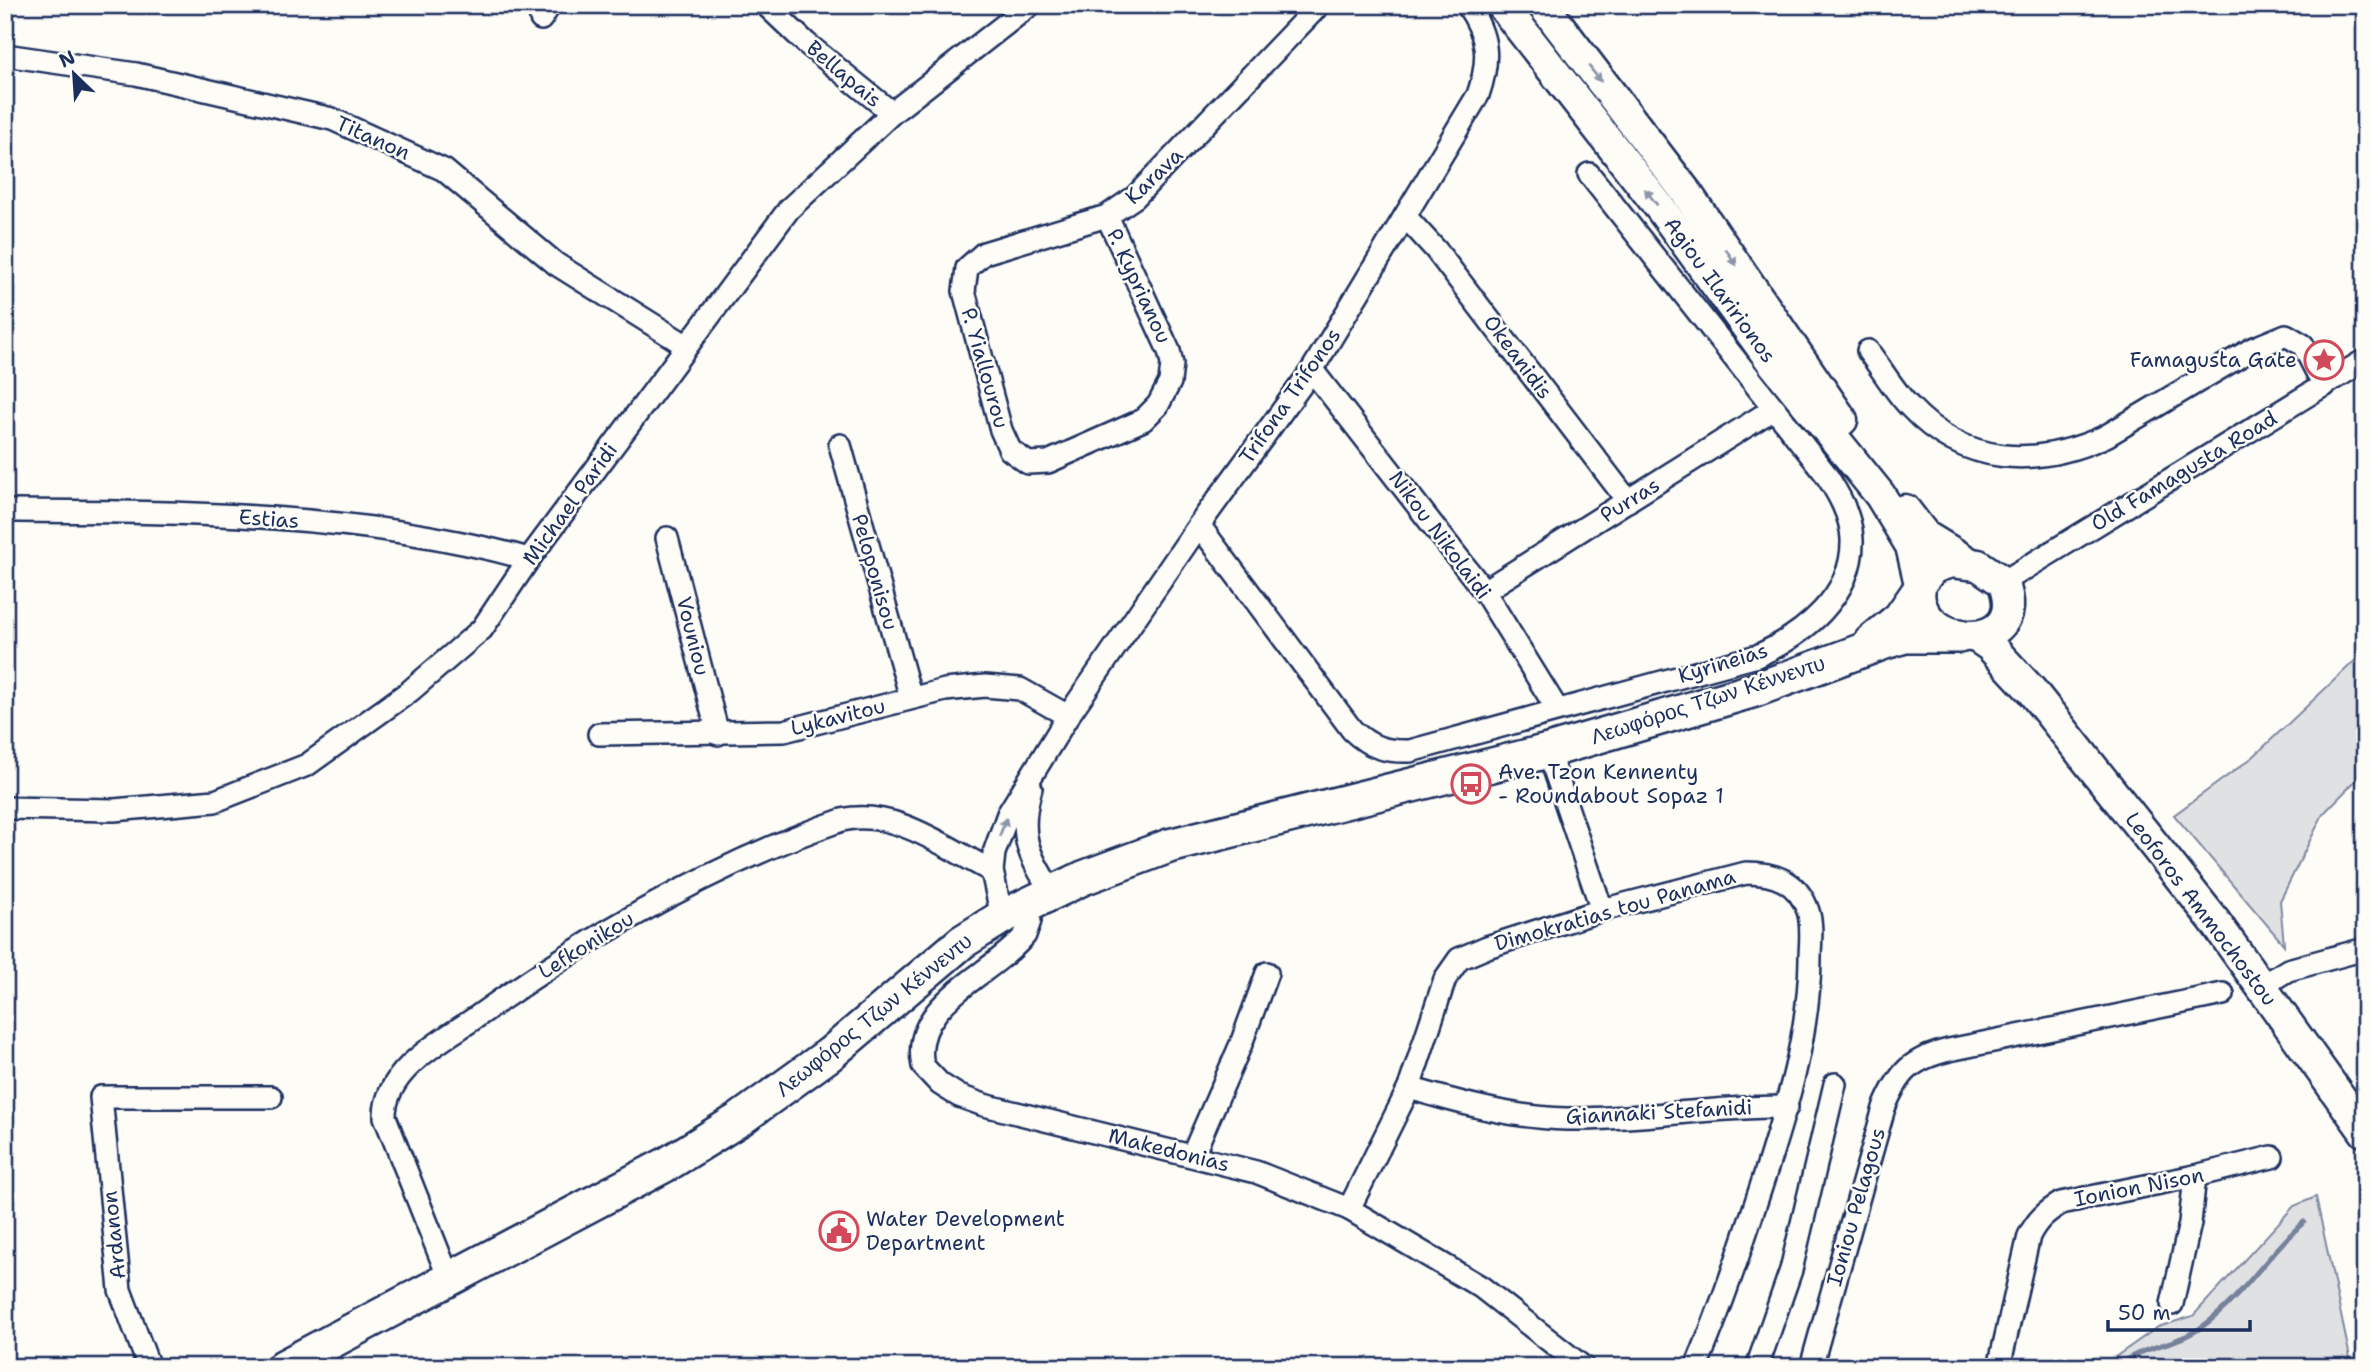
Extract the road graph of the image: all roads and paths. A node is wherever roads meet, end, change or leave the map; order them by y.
1 (766, 5) edge
2 (1030, 5) edge
3 (1319, 5) edge
4 (1467, 5) edge
5 (1502, 5) edge
6 (1554, 10) edge
7 (1534, 49) junction
8 (5, 55) edge
9 (892, 113) junction
10 (1589, 174) dead end
11 (1107, 216) junction
12 (1405, 216) junction
13 (964, 291) joint
14 (687, 346) junction
15 (1868, 351) dead end
16 (2365, 360) edge
17 (1312, 370) junction
18 (2324, 386) junction
19 (1774, 408) junction
20 (840, 445) dead end
21 (1007, 445) joint
22 (1628, 501) junction
23 (5, 511) edge
24 (1199, 525) junction
25 (667, 538) dead end
26 (529, 559) junction
27 (1971, 564) junction
28 (1919, 588) junction
29 (1485, 591) junction
30 (2005, 594) junction
31 (1968, 637) junction
32 (1864, 648) junction
33 (2031, 690) junction
34 (911, 698) junction
35 (1558, 709) junction
36 (1068, 716) junction
37 (599, 734) dead end
38 (718, 734) junction
39 (1548, 751) junction
40 (1037, 769) junction
41 (5, 808) edge
42 (992, 871) junction
43 (1052, 892) junction
44 (1602, 910) junction
45 (1012, 912) junction
46 (2365, 949) edge
47 (1268, 973) dead end
48 (2260, 987) junction
49 (2223, 994) dead end
50 (1835, 1084) dead end
51 (1409, 1088) junction
52 (271, 1097) dead end
53 (1787, 1107) junction
54 (2365, 1132) edge
55 (1193, 1154) junction
56 (2272, 1157) dead end
57 (2195, 1176) junction
58 (1349, 1209) junction
59 (450, 1281) junction
60 (2172, 1304) dead end
61 (149, 1367) edge
62 (284, 1367) edge
63 (1583, 1367) edge
64 (1696, 1367) edge
65 (1757, 1367) edge
66 (1811, 1367) edge
67 (1999, 1367) edge

1 - 9 street, Bellapais
2 - 9 street, Michael Paridi
3 - 11 street, Karava
4 - 12 street, Trifona Trifonos
5 - 7 main road, Agiou Ilaririonos
6 - 7 street
6 -> 27 main road, Agiou Ilaririonos
28 -> 7 main road, Agiou Ilaririonos
8 - 14 street, Titanon
9 - 14 street, Michael Paridi
10 - 19 street, Kyrineias
11 - 13 street, Karava
11 - 21 street, P. Kyprianou
12 - 17 street, Trifona Trifonos
12 - 22 street, Okeanidis
13 - 21 street, P. Yiallourou
14 - 26 street, Michael Paridi
15 - 18 street
16 - 18 street, Old Famagusta Road
17 - 24 street, Trifona Trifonos
17 - 29 street, Nikou Nikolaidi
18 - 30 street, Old Famagusta Road
19 - 22 street, Purras
19 - 35 street, Kyrineias
20 - 34 street, Peloponisou
22 - 29 street, Purras
23 - 26 street, Estias
24 - 35 street, Kyrineias
24 - 36 street, Trifona Trifonos
25 - 38 street, Vouniou
26 - 41 street, Michael Paridi
27 - 28 main road
27 - 30 main road
28 - 31 main road
28 - 32 main road
29 - 35 street, Nikou Nikolaidi
30 - 31 main road
30 - 33 main road, Leoforos Ammochostou
31 - 32 main road
31 - 33 main road, Leoforos Ammochostou
32 - 39 main road, Λεωφόρος Τζων Κέννεντυ
33 - 48 main road, Leoforos Ammochostou
34 - 36 street, Lykavitou
34 - 38 street, Lykavitou
36 - 40 street, Trifona Trifonos
37 - 38 street, Lykavitou
39 - 43 main road, Λεωφόρος Τζων Κέννεντυ
39 - 44 street
42 -> 40 street, Trifona Trifonos
40 - 43 street, Trifona Trifonos
42 - 45 street, Trifona Trifonos
42 - 59 street, Lefkonikou
43 - 45 main road, Λεωφόρος Τζων Κέννεντυ
44 - 51 street, Dimokratias tou Panama
44 - 53 street, Dimokratias tou Panama
45 - 55 street, Makedonias
45 - 59 main road, Λεωφόρος Τζων Κέννεντυ
46 - 48 street
47 - 55 street
48 - 54 main road, Leoforos Ammochostou
49 - 66 street, Ioniou Pelagous
50 - 65 street
51 - 53 street, Giannaki Stefanidi
51 - 58 street, Dimokratias tou Panama
52 - 61 street, Ardanon
53 - 64 street, Dimokratias tou Panama
55 - 58 street, Makedonias
56 - 57 street, Ionion Nison
57 - 60 street
57 - 67 street, Ionion Nison
58 - 63 street, Makedonias
59 - 62 main road, Λεωφόρος Τζων Κέννεντυ

